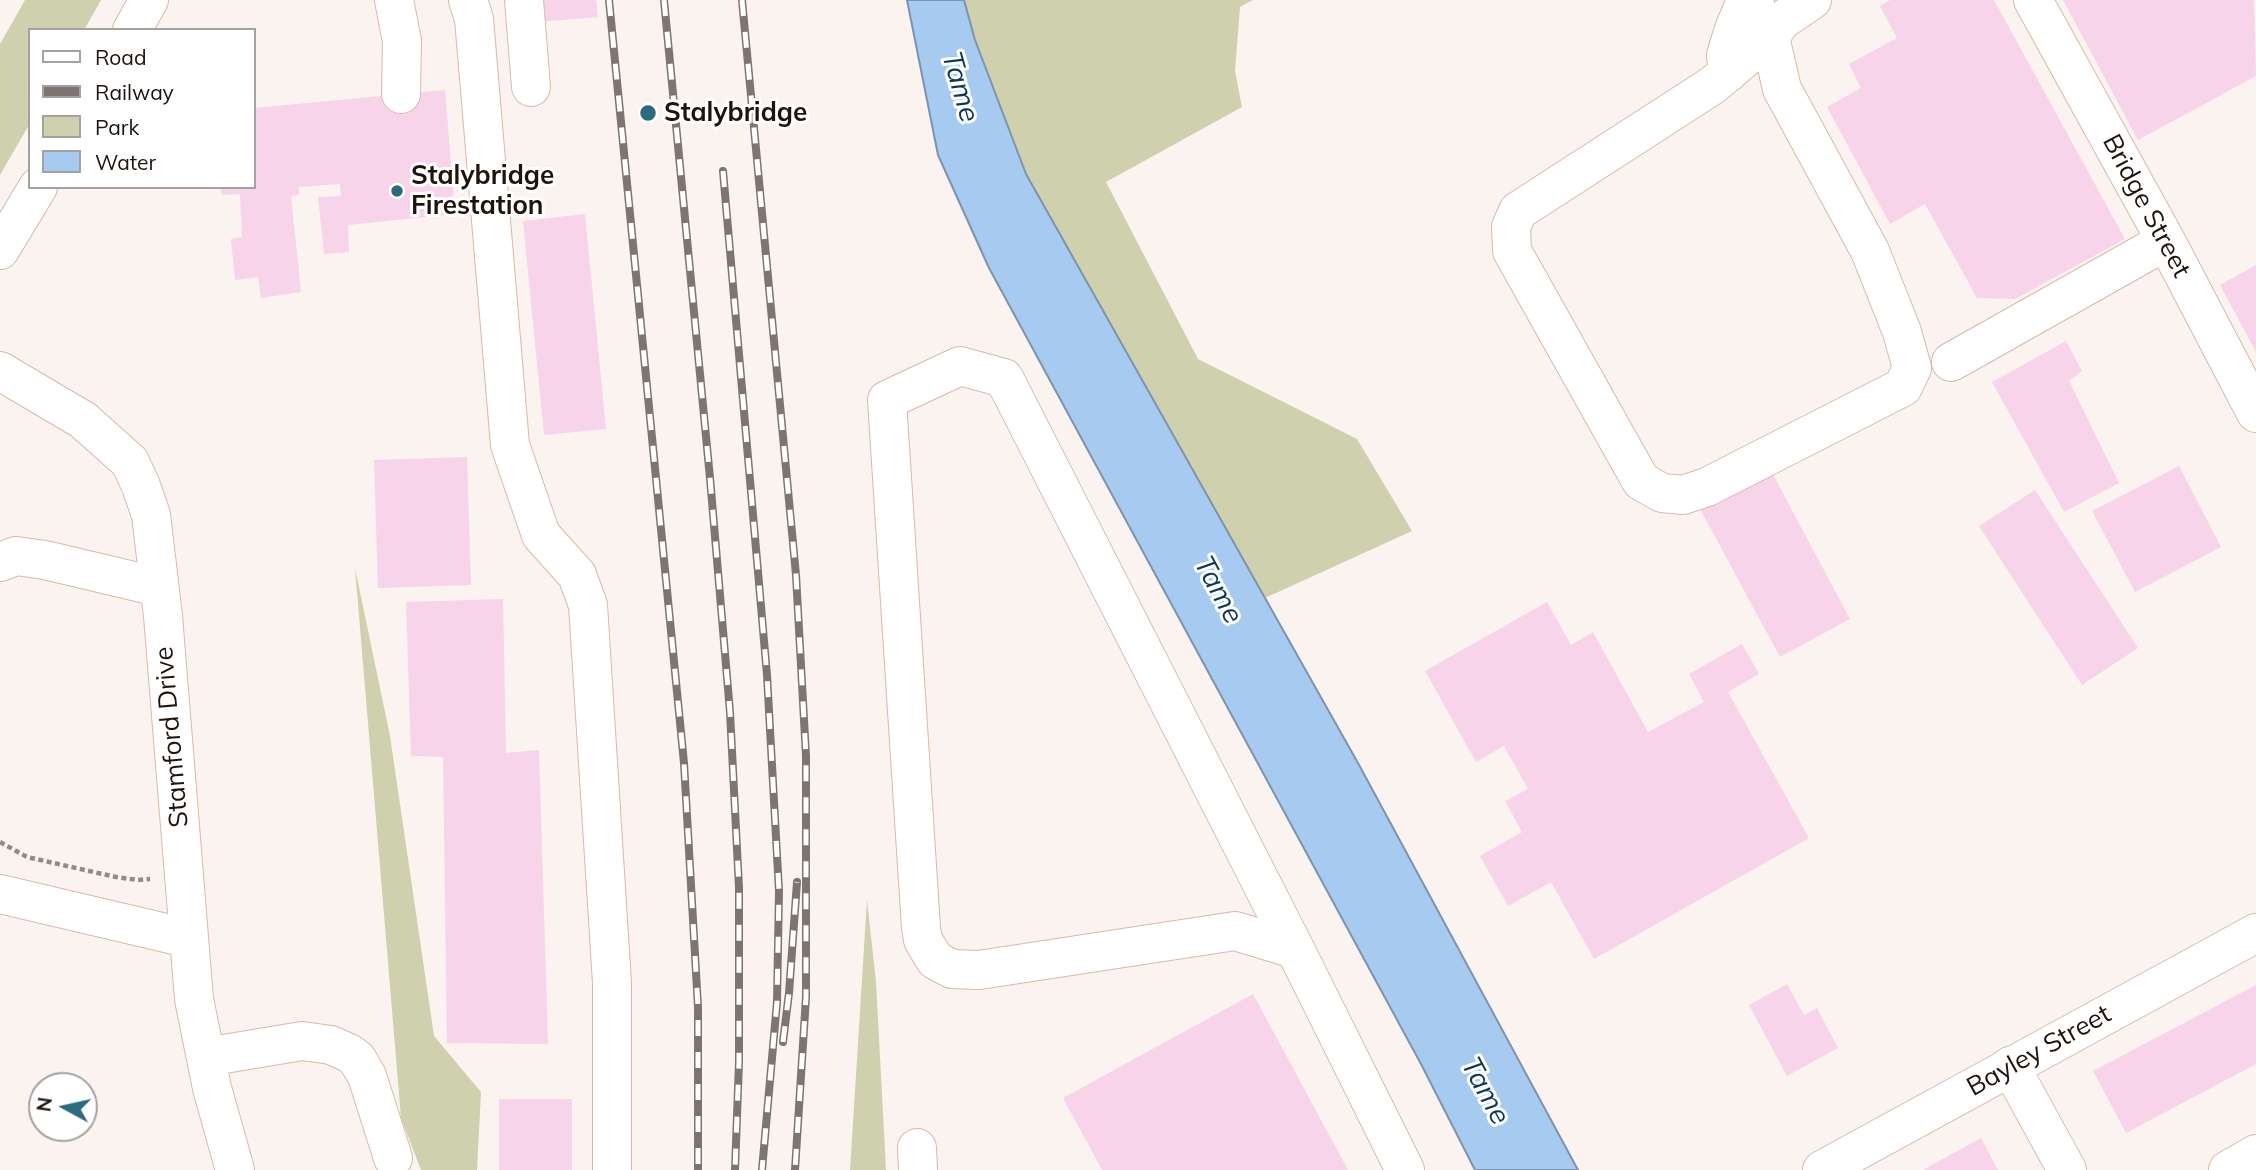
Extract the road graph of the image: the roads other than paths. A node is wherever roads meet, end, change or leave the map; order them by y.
1 (149, 0) edge
2 (394, 0) edge
3 (468, 0) edge
4 (524, 0) edge
5 (1755, 0) edge
6 (1812, 0) edge
7 (2033, 0) edge
8 (133, 28) edge
9 (1770, 37) junction
10 (1728, 73) junction
11 (531, 87) dead end
12 (401, 94) dead end
13 (36, 189) edge
14 (2166, 240) junction
15 (0, 250) edge
16 (1951, 362) dead end
17 (0, 372) edge
18 (2256, 413) edge
19 (0, 562) edge
20 (159, 581) junction
21 (0, 894) edge
22 (2256, 933) edge
23 (187, 938) junction
24 (1295, 949) junction
25 (206, 1057) junction
26 (2010, 1066) junction
27 (2256, 1154) edge
28 (393, 1158) dead end
29 (235, 1170) edge
30 (612, 1170) edge
31 (1405, 1170) edge
32 (1822, 1170) edge
33 (2067, 1170) edge
34 (2228, 1170) edge

1 - 8 street
2 - 12 street
3 - 30 street
4 - 11 street
5 - 10 street
6 - 9 street
7 - 14 street, Bridge Street
9 - 10 street
9 - 10 street
13 - 15 street
14 - 16 street
14 - 18 street, Bridge Street
17 - 20 street, Stamford Drive
19 - 20 street
20 - 23 street, Stamford Drive
21 - 23 street
22 - 26 street, Bayley Street
23 - 25 street, Stamford Drive
24 - 24 street
24 - 31 street
25 - 28 street
25 - 29 street, Stamford Drive
26 - 32 street, Bayley Street
26 - 33 street
27 - 34 street

